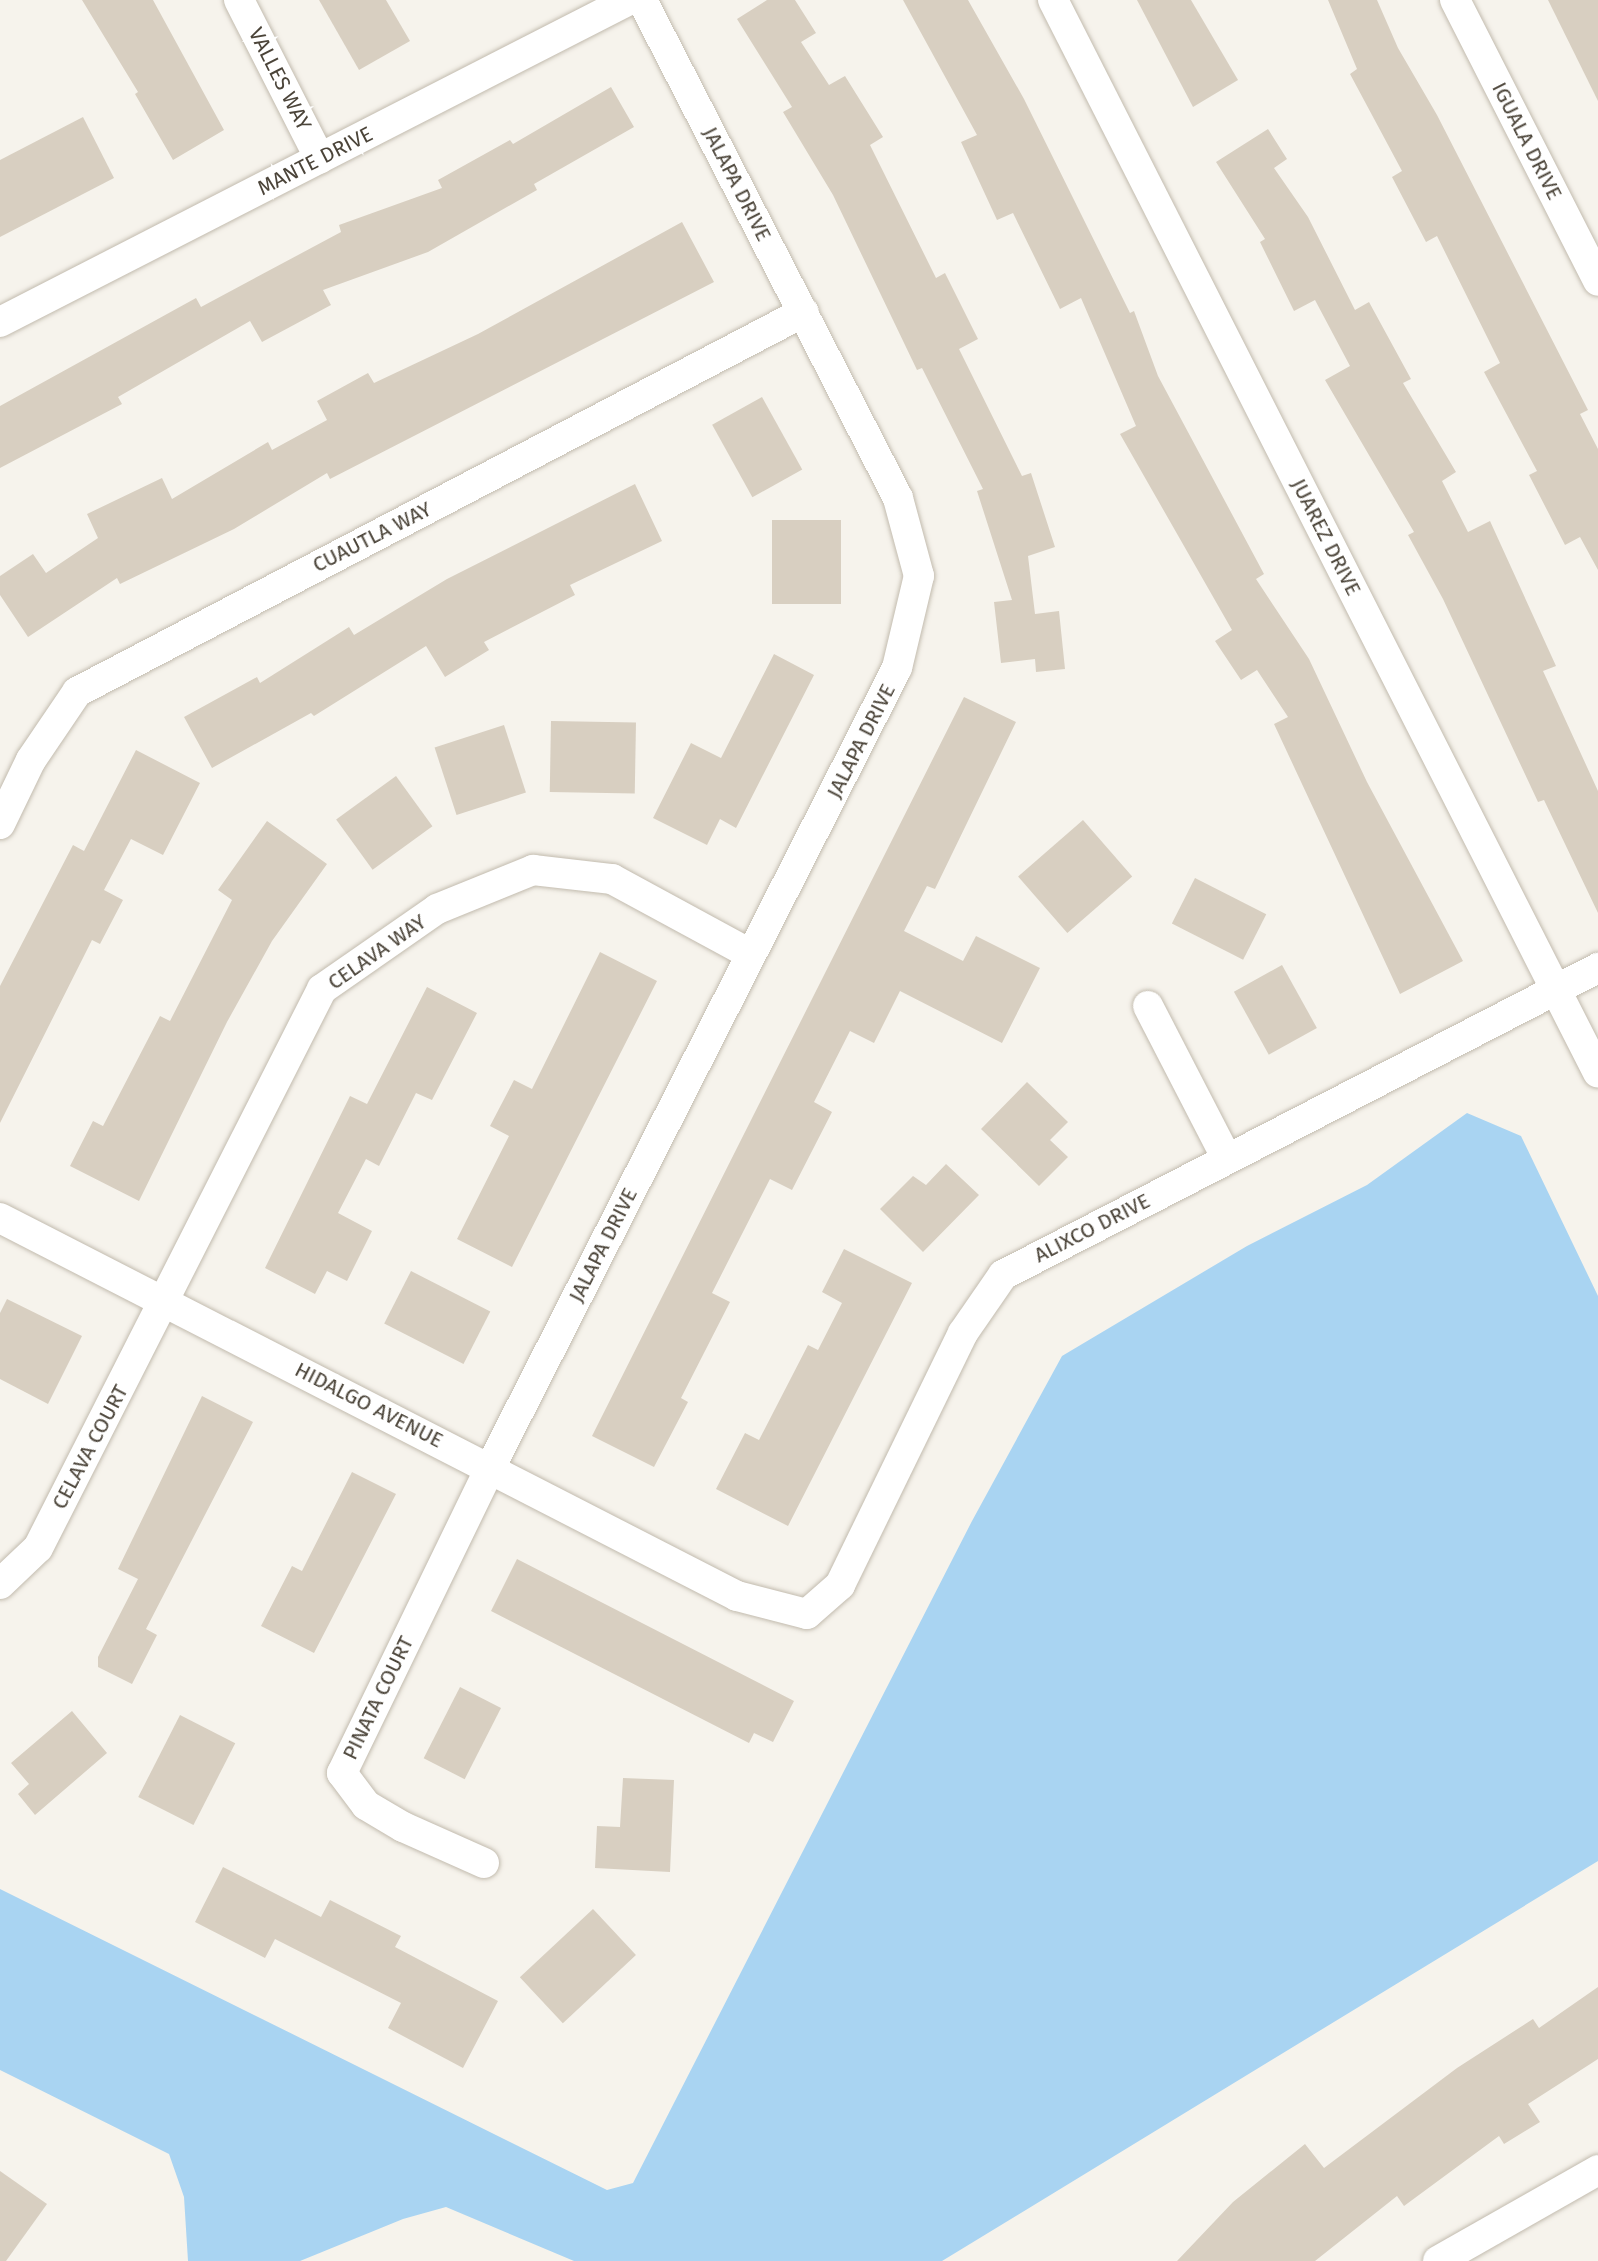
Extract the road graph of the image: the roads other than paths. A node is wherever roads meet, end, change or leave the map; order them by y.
1 (239, 0) edge
2 (629, 0) edge
3 (642, 0) edge
4 (1054, 0) edge
5 (1455, 0) edge
6 (320, 159) junction
7 (1598, 281) edge
8 (804, 312) junction
9 (0, 322) edge
10 (0, 824) edge
11 (751, 954) junction
12 (1598, 968) edge
13 (1556, 991) junction
14 (1148, 1006) dead end
15 (1598, 1073) edge
16 (1227, 1159) junction
17 (0, 1218) edge
18 (167, 1301) junction
19 (490, 1468) junction
20 (0, 1584) edge
21 (737, 1596) joint
22 (484, 1863) dead end
23 (1598, 2170) edge
24 (1438, 2261) edge

1 - 6 street, VALLES WAY
2 - 6 street, MANTE DRIVE
3 - 8 street, JALAPA DRIVE
4 - 13 street, JUAREZ DRIVE
5 - 7 street, IGUALA DRIVE
6 - 9 street, MANTE DRIVE
8 - 10 street, CUAUTLA WAY
8 - 11 street, JALAPA DRIVE
11 - 18 street, CELAVA WAY
11 - 19 street, JALAPA DRIVE
12 - 13 street, ALIXCO DRIVE
13 - 15 street, JUAREZ DRIVE
13 - 16 street, ALIXCO DRIVE
14 - 16 street
16 - 21 street, ALIXCO DRIVE
17 - 18 street, HIDALGO AVENUE
18 - 19 street, HIDALGO AVENUE
18 - 20 street, CELAVA COURT
19 - 21 street, HIDALGO AVENUE
19 - 22 street, PINATA COURT
23 - 24 street

